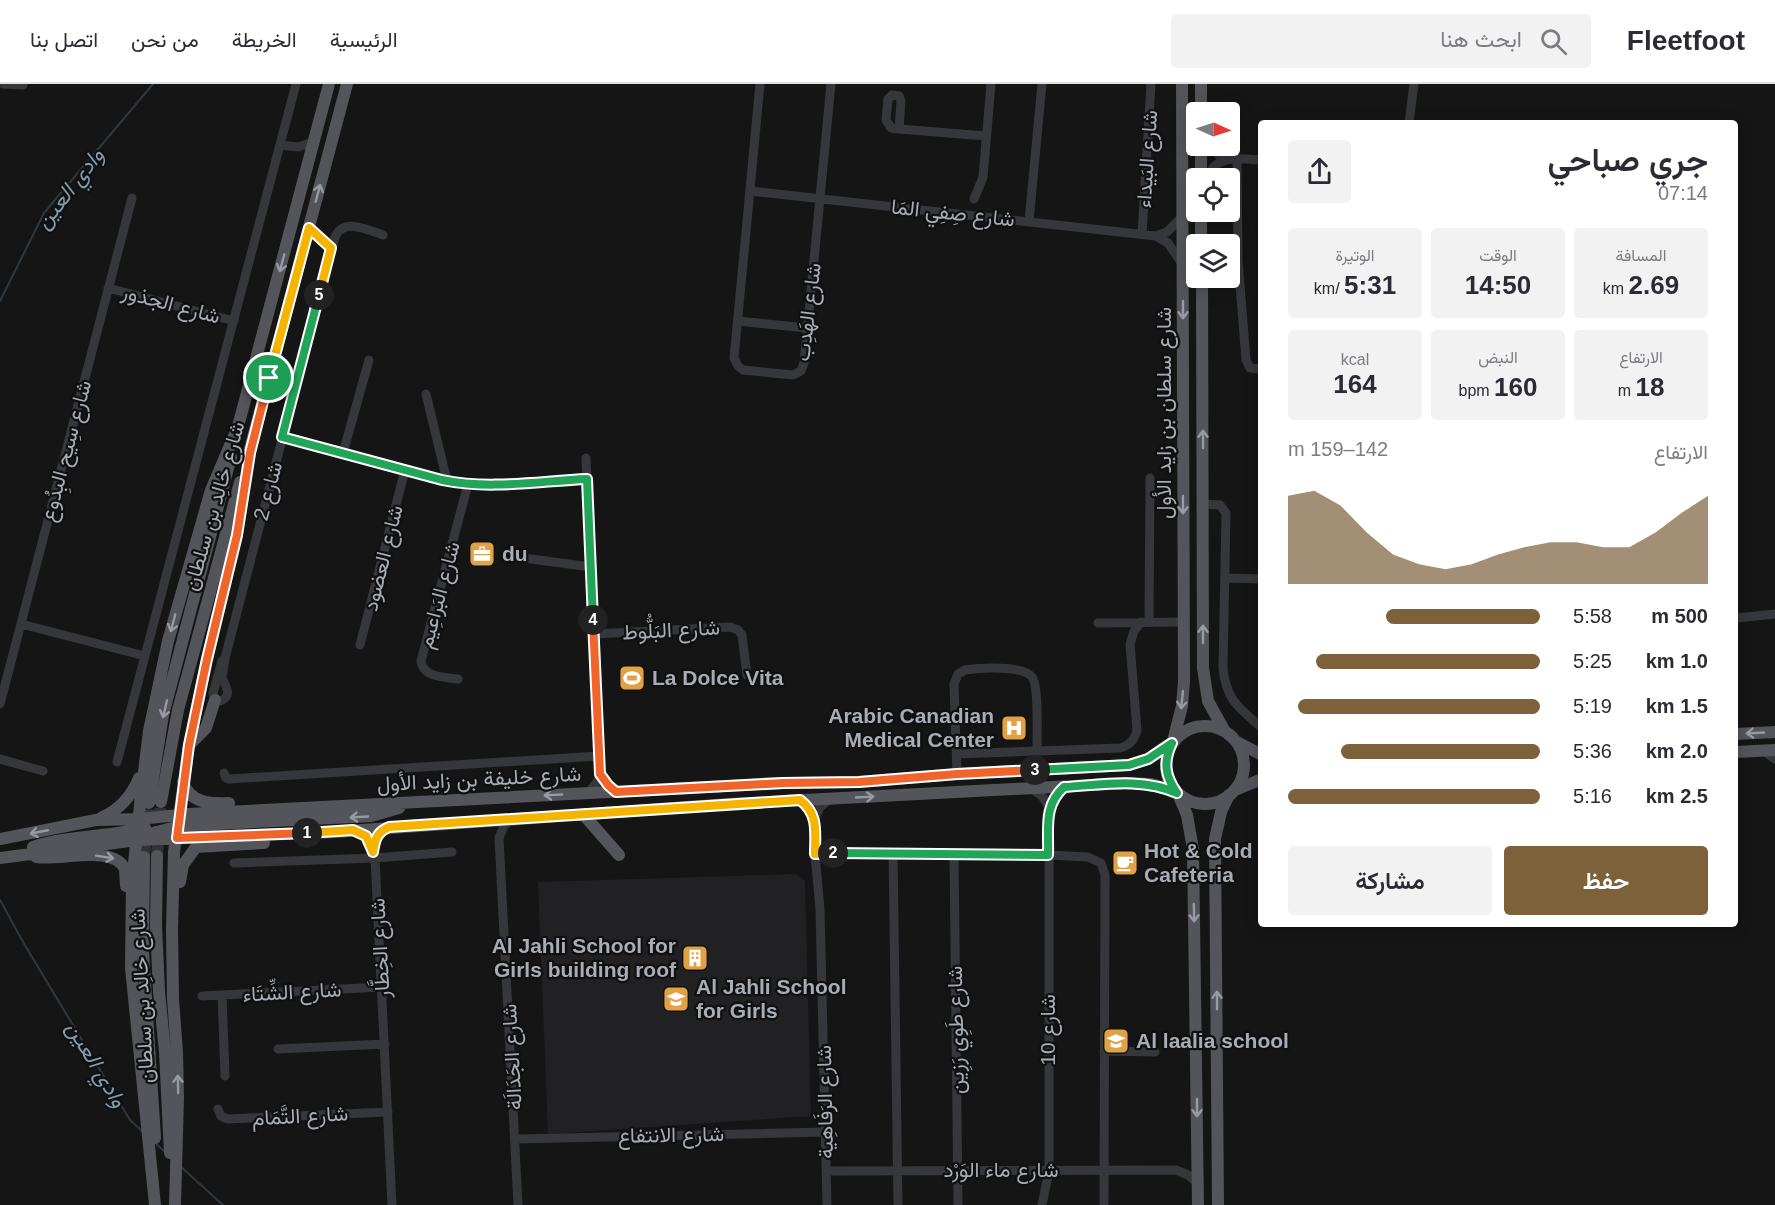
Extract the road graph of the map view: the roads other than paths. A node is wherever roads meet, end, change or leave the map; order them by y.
1 (3, 84) edge
2 (296, 84) edge
3 (329, 84) edge
4 (347, 84) edge
5 (760, 84) edge
6 (831, 84) edge
7 (991, 84) edge
8 (1042, 84) edge
9 (1151, 84) edge
10 (1182, 84) edge
11 (1201, 84) edge
12 (1414, 84) edge
13 (23, 85) edge
14 (1201, 102) edge
15 (1409, 120) edge
16 (899, 129) dead end
17 (986, 136) junction
18 (313, 142) junction
19 (284, 146) junction
20 (1226, 156) edge
21 (1233, 159) junction
22 (1258, 160) edge
23 (308, 165) junction
24 (1213, 168) edge
25 (750, 191) junction
26 (132, 198) dead end
27 (820, 199) junction
28 (974, 199) dead end
29 (1183, 216) junction
30 (1029, 222) junction
31 (309, 228) junction
32 (1142, 234) junction
33 (383, 235) dead end
34 (1156, 236) junction
35 (331, 248) junction
36 (1183, 265) junction
37 (108, 288) junction
38 (1202, 288) edge
39 (234, 321) junction
40 (738, 321) junction
41 (807, 328) junction
42 (369, 360) dead end
43 (1258, 369) edge
44 (426, 394) dead end
45 (237, 429) junction
46 (282, 437) junction
47 (250, 453) junction
48 (343, 453) junction
49 (586, 458) dead end
50 (405, 470) junction
51 (1150, 478) dead end
52 (587, 479) junction
53 (447, 481) junction
54 (468, 484) junction
55 (1203, 504) junction
56 (516, 557) dead end
57 (591, 567) junction
58 (1225, 578) junction
59 (1258, 579) edge
60 (1775, 614) edge
61 (1738, 618) edge
62 (1098, 622) dead end
63 (1145, 622) junction
64 (1184, 622) junction
65 (21, 624) junction
66 (594, 634) junction
67 (360, 645) dead end
68 (145, 656) junction
69 (225, 658) junction
70 (747, 675) dead end
71 (458, 679) dead end
72 (215, 700) junction
73 (0, 704) edge
74 (1258, 725) edge
75 (1224, 730) junction
76 (1775, 732) edge
77 (1738, 734) edge
78 (1172, 742) junction
79 (1237, 742) junction
80 (189, 745) junction
81 (1038, 751) junction
82 (1770, 751) edge
83 (1258, 753) edge
84 (1738, 753) edge
85 (957, 754) junction
86 (599, 756) junction
87 (0, 759) edge
88 (1775, 759) edge
89 (117, 762) dead end
90 (144, 766) junction
91 (43, 771) dead end
92 (224, 773) dead end
93 (600, 774) junction
94 (957, 774) junction
95 (1258, 781) edge
96 (183, 782) junction
97 (1064, 787) junction
98 (1031, 788) junction
99 (616, 792) junction
100 (588, 793) junction
101 (1177, 793) junction
102 (1232, 793) junction
103 (831, 799) junction
104 (800, 800) junction
105 (415, 803) junction
106 (371, 804) junction
107 (1049, 807) junction
108 (583, 814) junction
109 (513, 818) junction
110 (815, 819) junction
111 (96, 820) junction
112 (483, 820) junction
113 (179, 826) junction
114 (389, 827) junction
115 (138, 830) junction
116 (353, 830) junction
117 (334, 832) junction
118 (499, 838) junction
119 (0, 839) edge
120 (452, 852) dead end
121 (893, 853) junction
122 (22, 854) junction
123 (815, 854) junction
124 (954, 854) junction
125 (374, 855) junction
126 (619, 855) dead end
127 (1048, 855) junction
128 (0, 858) edge
129 (234, 864) dead end
130 (131, 968) junction
131 (173, 979) junction
132 (382, 987) junction
133 (222, 995) junction
134 (202, 996) dead end
135 (384, 1044) junction
136 (278, 1049) dead end
137 (1104, 1050) junction
138 (171, 1052) junction
139 (1155, 1052) dead end
140 (145, 1053) junction
141 (225, 1076) dead end
142 (218, 1108) dead end
143 (388, 1112) junction
144 (825, 1132) junction
145 (516, 1139) junction
146 (1197, 1154) junction
147 (1104, 1169) junction
148 (826, 1170) junction
149 (958, 1170) junction
150 (1176, 1170) junction
151 (897, 1171) junction
152 (1049, 1171) junction
153 (1197, 1183) junction
154 (155, 1205) edge
155 (174, 1205) edge
156 (392, 1205) edge
157 (518, 1205) edge
158 (827, 1205) edge
159 (898, 1205) edge
160 (958, 1205) edge
161 (1042, 1205) edge
162 (1104, 1205) edge
163 (1198, 1205) edge
164 (1218, 1205) edge

1 - 13 street
2 - 19 street
3 - 18 main road, شارع خالِد بن سلطان
31 -> 4 main road, شارع خالِد بن سلطان
5 - 25 street, شارع الهَدِب
6 - 27 street, شارع الهَدِب
7 - 17 street
8 - 30 street
9 - 32 street, شارع البَيداء
10 - 29 main road, شارع سلطان بن زايد الأول
11 - 14 main road
12 - 15 street
16 - 17 street
17 - 28 street
18 - 19 street
18 - 23 main road, شارع خالِد بن سلطان
19 - 23 street
19 - 39 street
20 - 21 street
21 - 22 street
21 - 24 street
21 - 43 street
23 -> 45 main road, شارع خالِد بن سلطان
25 - 27 street, شارع صِفِي المَا
25 - 40 street, شارع الهَدِب
26 - 37 street, شارع سِيح البِدُوع
27 - 30 street, شارع صِفِي المَا
27 - 41 street, شارع الهَدِب
29 - 34 street
29 - 36 main road, شارع سلطان بن زايد الأول
30 - 32 street, شارع صِفِي المَا
31 - 35 main road
31 - 47 main road, شارع خالِد بن سلطان
32 - 34 street, شارع صِفِي المَا
33 - 35 street, شارع 2
34 - 36 street
35 - 46 street, شارع 2
36 -> 64 main road, شارع سلطان بن زايد الأول
37 - 39 street, شارع الجذور
37 - 65 street, شارع سِيح البِدُوع
55 -> 38 main road, شارع سلطان بن زايد الأول
39 - 68 street
40 - 41 street
40 - 41 street, شارع الهَدِب
42 - 48 street
44 - 53 street
45 -> 47 main road, شارع خالِد بن سلطان
45 -> 90 main road
46 - 48 street
46 - 69 street, شارع 2
47 - 80 main road
48 - 50 street
49 - 52 street
50 - 53 street
50 - 67 street, شارع العضود
51 - 63 street
52 - 54 street
52 - 57 street
53 - 54 street
54 - 71 street, شارع البَراعِيم
55 - 58 street
75 -> 55 main road, شارع سلطان بن زايد الأول
56 - 57 street
57 - 66 street
58 - 59 street
58 - 74 street
60 - 61 street
62 - 63 street
63 - 64 street
63 - 81 street
64 -> 78 main road, شارع سلطان بن زايد الأول
65 - 68 street
65 - 73 street, شارع سِيح البِدُوع
66 - 70 street, شارع البَلُّوط
66 - 86 street
68 - 89 street
69 - 72 street, شارع 2
69 - 72 street, شارع 2
72 - 80 main road
75 - 78 main road
75 - 79 main road
76 -> 77 main road
78 - 94 main road, شارع خليفة بن زايد الأول
78 - 101 main road
79 - 83 main road
79 - 102 main road
80 - 96 main road
81 - 85 street
81 - 85 street
82 - 84 main road
82 - 88 street
85 - 94 street
86 - 92 street
86 - 93 street
87 - 91 street
90 - 111 main road
90 - 115 main road
93 - 99 street
93 - 100 street
94 - 99 main road, شارع خليفة بن زايد الأول
95 - 102 main road
96 - 106 main road
96 - 113 main road
97 - 98 main road, شارع خليفة بن زايد الأول
97 - 101 main road, شارع خليفة بن زايد الأول
97 - 107 street
103 -> 98 main road, شارع خليفة بن زايد الأول
98 - 107 street
99 - 100 main road, شارع خليفة بن زايد الأول
100 -> 105 main road, شارع خليفة بن زايد الأول
101 - 102 main road
101 -> 146 main road
164 -> 102 main road
103 - 104 main road, شارع خليفة بن زايد الأول
103 - 110 street
104 - 108 main road, شارع خليفة بن زايد الأول
104 - 110 street
105 - 106 main road, شارع خليفة بن زايد الأول
105 -> 113 main road
106 - 113 main road, شارع خليفة بن زايد الأول
107 - 127 street, شارع 10
108 - 109 main road, شارع خليفة بن زايد الأول
108 - 126 main road
109 - 112 main road, شارع خليفة بن زايد الأول
109 - 118 street
110 - 123 street, شارع الرَفَاهِية
111 - 115 main road, شارع خليفة بن زايد الأول
111 -> 119 main road, شارع خليفة بن زايد الأول
112 - 114 main road, شارع خليفة بن زايد الأول
112 - 118 street
113 - 115 main road, شارع خليفة بن زايد الأول
113 - 115 main road, شارع خليفة بن زايد الأول
113 - 117 main road, شارع خليفة بن زايد الأول
113 - 131 main road
114 - 116 main road, شارع خليفة بن زايد الأول
114 - 125 street
115 - 122 main road
115 - 130 main road
116 - 117 main road, شارع خليفة بن زايد الأول
116 - 125 street
117 - 131 main road
118 - 145 street, شارع الجَدَالَة
120 - 125 street
121 - 123 street
121 - 124 street
121 - 151 street
122 - 128 main road
122 -> 130 main road
123 - 144 street, شارع الرَفَاهِية
124 - 127 street
124 - 149 street, شارع طَوِي رَزِين
125 - 129 street
125 - 132 street, شارع الخِطَّار
127 - 137 street
127 - 152 street, شارع 10
130 - 140 main road
131 - 138 main road
132 - 133 street, شارع الشِّتَاء
132 - 135 street, شارع الخِطَّار
133 - 134 street, شارع الشِّتَاء
133 - 141 street
135 - 136 street
135 - 143 street, شارع الخِطَّار
137 - 139 street
137 - 147 street
138 - 140 main road, شارع خالِد بن سلطان
155 -> 138 main road, شارع خالِد بن سلطان
140 - 154 main road
142 - 143 street, شارع التَّمَام
143 - 156 street, شارع الخِطَّار
144 - 145 street, شارع الانتفاع
144 - 148 street, شارع الرَفَاهِية
145 - 157 street, شارع الجَدَالَة
146 - 150 street
146 - 153 main road
147 - 150 street, شارع ماء الوَرْد
147 - 152 street, شارع ماء الوَرْد
147 - 162 street
148 - 151 street, شارع ماء الوَرْد
148 - 158 street, شارع الرَفَاهِية
149 - 151 street, شارع ماء الوَرْد
149 - 152 street, شارع ماء الوَرْد
149 - 160 street, شارع طَوِي رَزِين
150 - 153 street
151 - 159 street
152 - 161 street, شارع 10
153 - 163 main road

